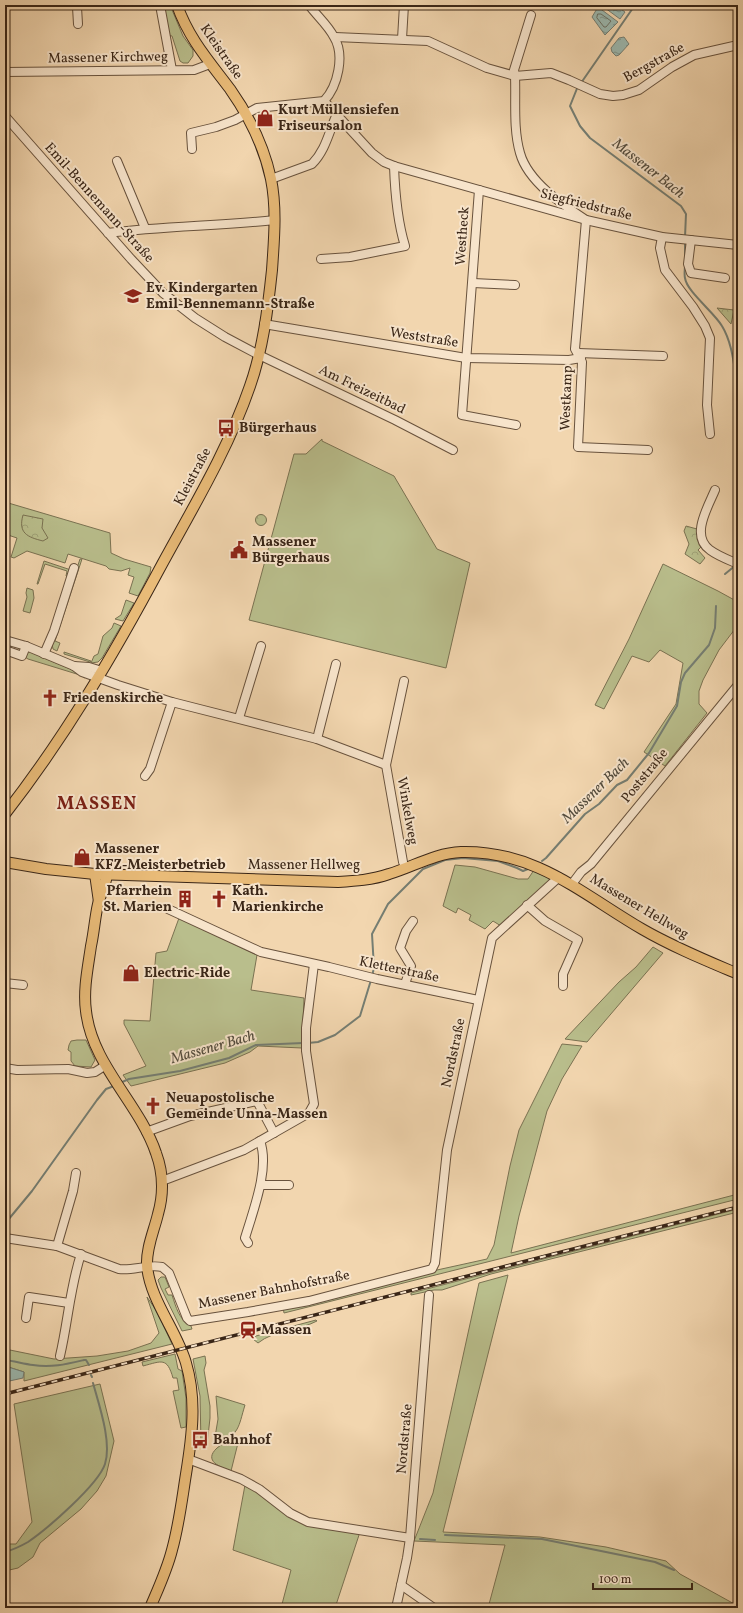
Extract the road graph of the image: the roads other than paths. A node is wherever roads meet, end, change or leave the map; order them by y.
1 (75, 5) edge
2 (160, 5) edge
3 (177, 5) edge
4 (309, 5) edge
5 (404, 5) edge
6 (531, 15) dead end
7 (78, 24) dead end
8 (335, 37) junction
9 (402, 39) junction
10 (738, 46) edge
11 (210, 64) junction
12 (172, 70) junction
13 (5, 72) edge
14 (515, 76) junction
15 (324, 101) junction
16 (246, 114) junction
17 (337, 114) junction
18 (5, 116) edge
19 (192, 149) dead end
20 (118, 161) dead end
21 (394, 166) junction
22 (271, 179) junction
23 (479, 190) junction
24 (275, 220) junction
25 (586, 220) junction
26 (145, 228) junction
27 (108, 233) junction
28 (662, 237) junction
29 (686, 240) junction
30 (738, 245) edge
31 (321, 259) dead end
32 (725, 278) dead end
33 (473, 283) junction
34 (515, 285) dead end
35 (264, 324) junction
36 (259, 355) junction
37 (579, 356) junction
38 (663, 356) dead end
39 (466, 358) junction
40 (516, 425) dead end
41 (710, 434) dead end
42 (453, 450) dead end
43 (648, 450) dead end
44 (715, 490) dead end
45 (736, 563) edge
46 (74, 568) dead end
47 (5, 640) edge
48 (26, 646) junction
49 (261, 646) dead end
50 (5, 650) edge
51 (44, 654) junction
52 (336, 664) dead end
53 (100, 675) junction
54 (404, 680) dead end
55 (738, 684) edge
56 (172, 702) junction
57 (239, 718) junction
58 (317, 739) junction
59 (386, 765) junction
60 (145, 776) dead end
61 (5, 814) edge
62 (5, 862) edge
63 (403, 862) dead end
64 (95, 874) junction
65 (107, 874) junction
66 (559, 877) junction
67 (572, 884) junction
68 (99, 902) junction
69 (527, 905) junction
70 (168, 909) dead end
71 (413, 921) dead end
72 (314, 964) junction
73 (738, 974) edge
74 (5, 983) edge
75 (405, 984) junction
76 (23, 985) dead end
77 (563, 986) dead end
78 (478, 1000) junction
79 (106, 1065) junction
80 (5, 1068) edge
81 (146, 1132) junction
82 (274, 1133) junction
83 (260, 1141) junction
84 (76, 1173) dead end
85 (162, 1181) junction
86 (261, 1184) junction
87 (289, 1185) dead end
88 (5, 1238) edge
89 (248, 1243) dead end
90 (57, 1246) junction
91 (81, 1254) junction
92 (435, 1263) joint
93 (147, 1267) junction
94 (429, 1295) dead end
95 (69, 1303) junction
96 (26, 1318) dead end
97 (60, 1356) dead end
98 (188, 1459) junction
99 (410, 1538) junction
100 (401, 1585) junction
101 (150, 1608) edge
102 (396, 1608) edge
103 (434, 1608) edge

1 - 7 street
2 - 12 street
3 - 11 main road, Kleistraße
4 - 8 street
5 - 9 street
6 - 14 street
8 - 9 street, Bergstraße
8 - 15 street
9 - 14 street, Bergstraße
10 - 14 street, Bergstraße
11 - 12 street, Massener Kirchweg
11 - 16 main road, Kleistraße
12 - 13 street, Massener Kirchweg
14 - 25 street
15 - 16 street
15 - 17 street, Siegfriedstraße
16 - 19 street
16 - 22 main road, Kleistraße
17 - 21 street, Siegfriedstraße
17 - 22 street
18 - 27 street, Emil-Bennemann-Straße
20 - 26 street
21 - 23 street, Siegfriedstraße
21 - 31 street
22 - 24 main road, Kleistraße
23 - 25 street, Siegfriedstraße
23 - 33 street, Westheck
24 - 26 street
24 - 35 main road, Kleistraße
25 - 28 street, Siegfriedstraße
25 - 37 street, Westkamp
26 - 27 street
27 - 36 street, Emil-Bennemann-Straße
28 - 29 street, Siegfriedstraße
28 - 41 street
29 - 30 street, Siegfriedstraße
29 - 32 street
33 - 34 street, Westheck
33 - 39 street, Westheck
35 - 36 main road, Kleistraße
35 - 39 street, Weststraße
36 - 42 street, Am Freizeitbad
36 - 53 main road, Kleistraße
37 - 38 street, Westkamp
37 - 39 street, Weststraße
37 - 43 street, Westkamp
39 - 40 street, Westheck
44 - 45 street
46 - 51 street
47 - 48 street, Winkelweg
48 - 50 street
48 - 51 street, Winkelweg
49 - 57 street
51 - 53 street, Winkelweg
52 - 58 street
53 - 56 street, Winkelweg
53 - 61 main road, Kleistraße
54 - 59 street, Winkelweg
55 - 67 street, Poststraße
56 - 57 street, Winkelweg
56 - 60 street
57 - 58 street, Winkelweg
58 - 59 street, Winkelweg
59 - 63 street, Winkelweg
62 - 64 main road, Massener Hellweg
64 - 65 main road, Massener Hellweg
64 - 68 main road
65 - 66 main road, Massener Hellweg
65 - 68 main road
66 - 67 main road, Massener Hellweg
66 - 69 street, Nordstraße
67 - 73 main road, Massener Hellweg
68 - 79 main road
69 - 77 street
69 - 78 street, Nordstraße
70 - 72 street, Kletterstraße
71 - 75 street
72 - 75 street, Kletterstraße
72 - 82 street
74 - 76 street
75 - 78 street, Kletterstraße
78 - 92 street, Nordstraße
79 - 80 street
79 - 81 main road
81 - 82 street
81 - 85 main road
82 - 83 street
83 - 85 street
83 - 86 street
84 - 90 street
85 - 93 main road
86 - 87 street
86 - 89 street
88 - 90 street, Massener Bahnhofstraße
90 - 91 street, Massener Bahnhofstraße
91 - 93 street, Massener Bahnhofstraße
91 - 95 street
92 - 93 street, Massener Bahnhofstraße
93 - 98 main road
94 - 99 street, Nordstraße
95 - 96 street
95 - 97 street
98 - 99 street
98 - 101 main road
99 - 100 street, Nordstraße
100 - 102 street, Nordstraße
100 - 103 street

